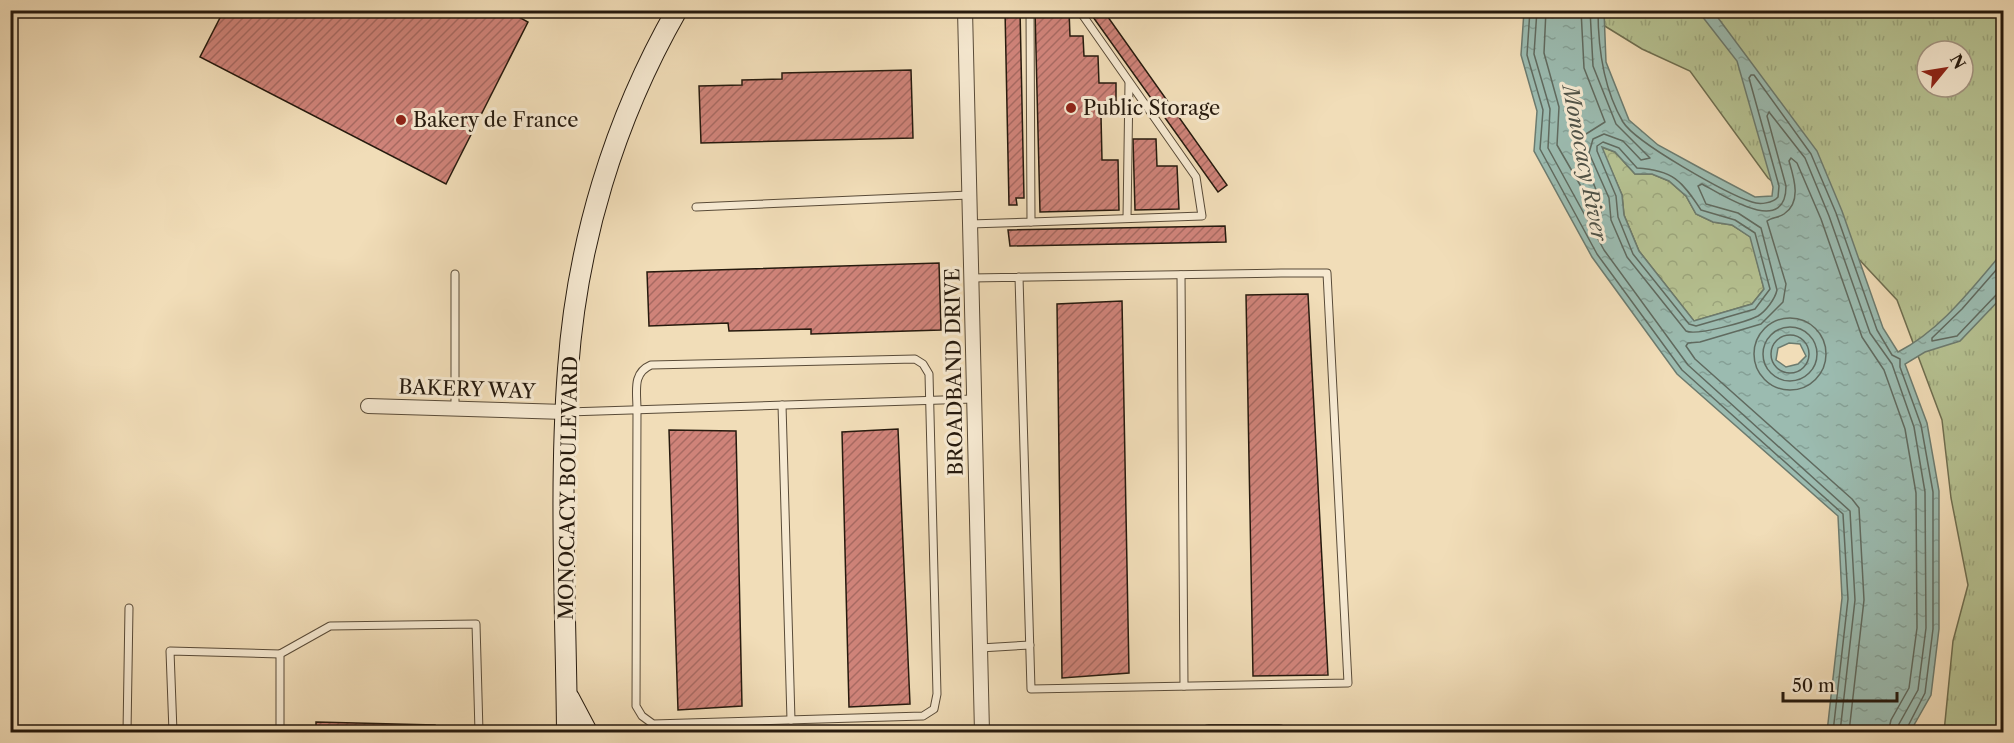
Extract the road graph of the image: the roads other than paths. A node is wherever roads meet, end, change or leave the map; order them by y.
1 (677, 10) edge
2 (964, 10) edge
3 (1030, 10) edge
4 (1079, 10) edge
5 (1129, 83) junction
6 (969, 195) junction
7 (696, 207) dead end
8 (1127, 219) junction
9 (1030, 222) junction
10 (970, 224) junction
11 (455, 274) dead end
12 (1181, 275) junction
13 (971, 278) junction
14 (1019, 278) junction
15 (973, 399) junction
16 (929, 400) junction
17 (782, 405) junction
18 (368, 406) dead end
19 (455, 408) junction
20 (637, 410) junction
21 (565, 412) junction
22 (129, 608) dead end
23 (1030, 645) junction
24 (980, 648) junction
25 (280, 654) junction
26 (1184, 686) junction
27 (567, 693) junction
28 (791, 720) junction
29 (10, 731) edge
30 (173, 732) edge
31 (280, 732) edge
32 (479, 732) edge
33 (567, 732) edge
34 (587, 732) edge
35 (982, 732) edge
36 (1209, 732) edge
37 (1279, 732) edge

1 - 21 main road, MONOCACY BOULEVARD
2 - 6 street, BROADBAND DRIVE
3 - 9 lane
4 - 5 lane
5 - 8 lane
5 - 8 lane
6 - 7 lane
6 - 10 street, BROADBAND DRIVE
8 - 9 lane
9 - 10 lane
10 - 13 street, BROADBAND DRIVE
11 - 19 lane
12 - 14 lane
12 - 26 lane
12 - 26 lane
13 - 14 lane
13 - 15 street, BROADBAND DRIVE
14 - 23 lane
15 - 16 lane
15 - 24 street, BROADBAND DRIVE
16 - 17 lane
16 - 20 lane
16 - 28 lane
17 - 20 lane
17 - 28 lane
18 - 19 street, BAKERY WAY
19 - 21 street, BAKERY WAY
20 - 21 lane
20 - 28 lane
21 - 27 main road, MONOCACY BOULEVARD
22 - 29 lane
23 - 24 lane
23 - 26 lane
24 - 35 street, BROADBAND DRIVE
25 - 30 lane
25 - 31 lane
25 - 32 lane
27 - 33 main road, MONOCACY BOULEVARD
27 - 34 main road
36 - 37 street

